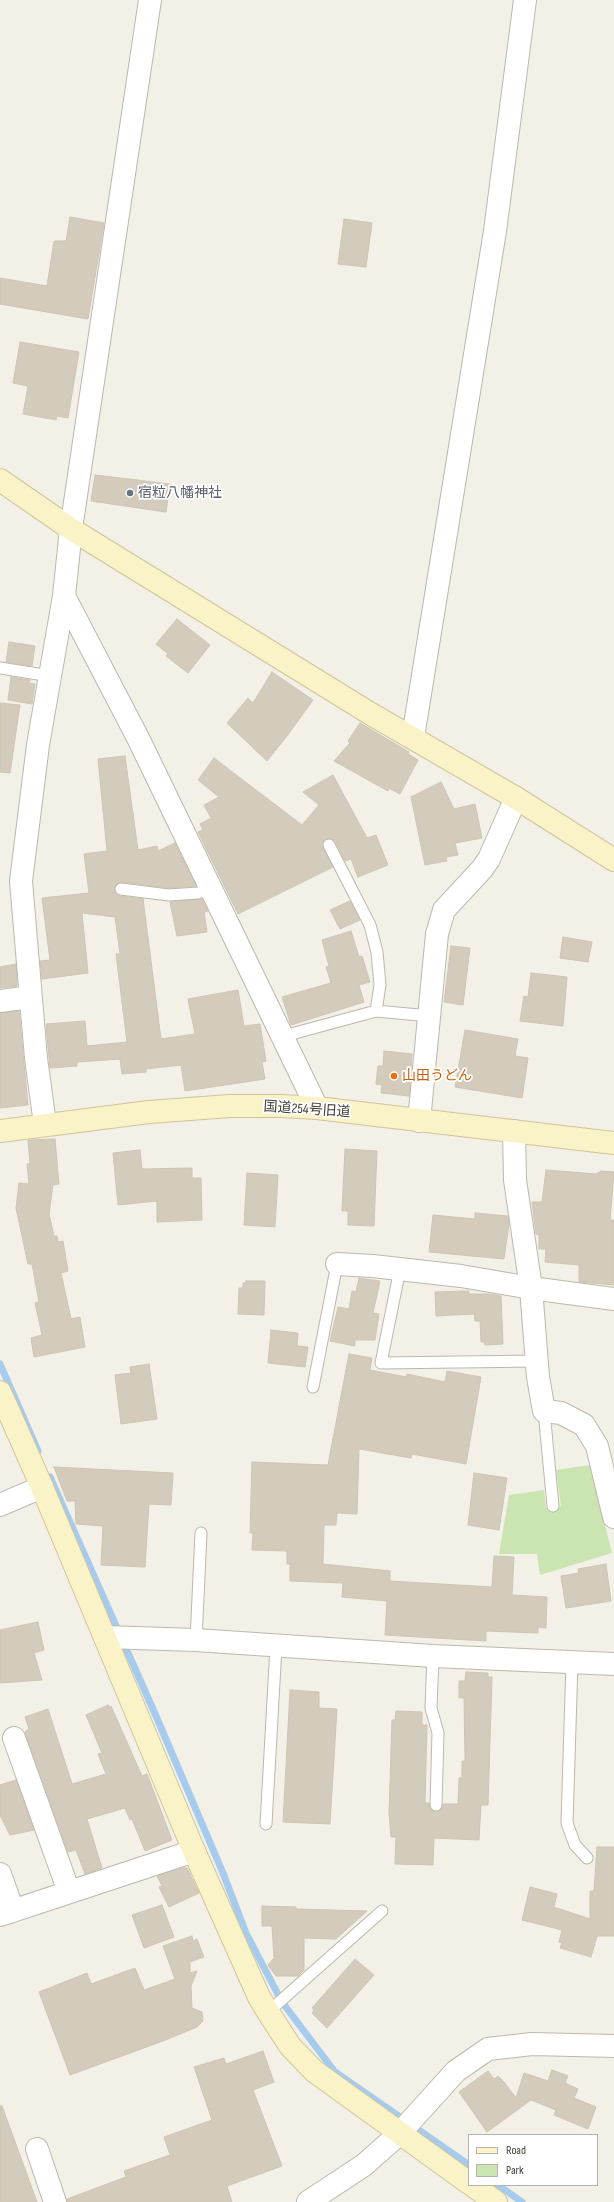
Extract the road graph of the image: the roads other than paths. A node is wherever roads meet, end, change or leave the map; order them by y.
1 (150, 0) edge
2 (525, 0) edge
3 (0, 480) edge
4 (71, 529) junction
5 (64, 596) junction
6 (0, 668) edge
7 (50, 676) junction
8 (414, 737) junction
9 (516, 798) junction
10 (329, 844) dead end
11 (614, 860) edge
12 (210, 888) junction
13 (121, 889) dead end
14 (30, 997) junction
15 (0, 1001) edge
16 (376, 1011) junction
17 (430, 1016) junction
18 (284, 1036) junction
19 (318, 1108) junction
20 (419, 1121) junction
21 (45, 1124) junction
22 (0, 1131) edge
23 (514, 1132) junction
24 (614, 1143) edge
25 (337, 1264) joint
26 (400, 1270) junction
27 (531, 1288) junction
28 (614, 1298) edge
29 (537, 1361) junction
30 (313, 1387) dead end
31 (0, 1392) edge
32 (544, 1411) junction
33 (42, 1487) junction
34 (0, 1505) edge
35 (553, 1506) dead end
36 (614, 1517) edge
37 (201, 1533) dead end
38 (105, 1637) junction
39 (196, 1640) junction
40 (276, 1647) junction
41 (433, 1656) junction
42 (572, 1662) junction
43 (614, 1664) edge
44 (14, 1738) dead end
45 (436, 1805) dead end
46 (266, 1824) dead end
47 (194, 1851) junction
48 (587, 1858) dead end
49 (0, 1874) edge
50 (69, 1892) junction
51 (382, 1912) dead end
52 (7, 1913) edge
53 (268, 2012) junction
54 (614, 2046) edge
55 (399, 2134) junction
56 (37, 2149) dead end
57 (468, 2182) edge
58 (473, 2186) edge
59 (55, 2202) edge
60 (308, 2202) edge
61 (496, 2202) edge

1 - 4 street
2 - 8 street
3 - 4 street
4 - 5 street
4 - 8 street
5 - 7 street
5 - 12 street
6 - 7 lane
7 - 14 street
8 - 9 street
9 - 11 street
9 - 17 street
10 - 16 lane
12 - 13 lane
12 - 18 street
14 - 15 street
14 - 21 street
16 - 17 lane
16 - 18 lane
17 - 20 street
18 - 19 street
19 - 20 street, 国道254号旧道
19 - 21 street, 国道254号旧道
20 - 23 street, 国道254号旧道
21 - 22 street, 国道254号旧道
23 - 24 street, 国道254号旧道
23 - 27 street
25 - 26 street
25 - 30 lane
26 - 27 street
26 - 29 lane
27 - 28 street
27 - 29 street
29 - 32 street
31 - 33 street
32 - 35 lane
32 - 36 street
33 - 34 street
33 - 38 street
37 - 39 lane
38 - 39 street
38 - 47 street
39 - 40 street
40 - 41 street
40 - 46 lane
41 - 42 street
41 - 45 lane
42 - 43 street
42 - 48 lane
44 - 50 street
47 - 50 street
47 - 53 street
49 - 52 street
50 - 52 street
51 - 53 lane
53 - 55 street
54 - 55 street
55 - 57 street
55 - 60 street
56 - 59 street
58 - 61 street

